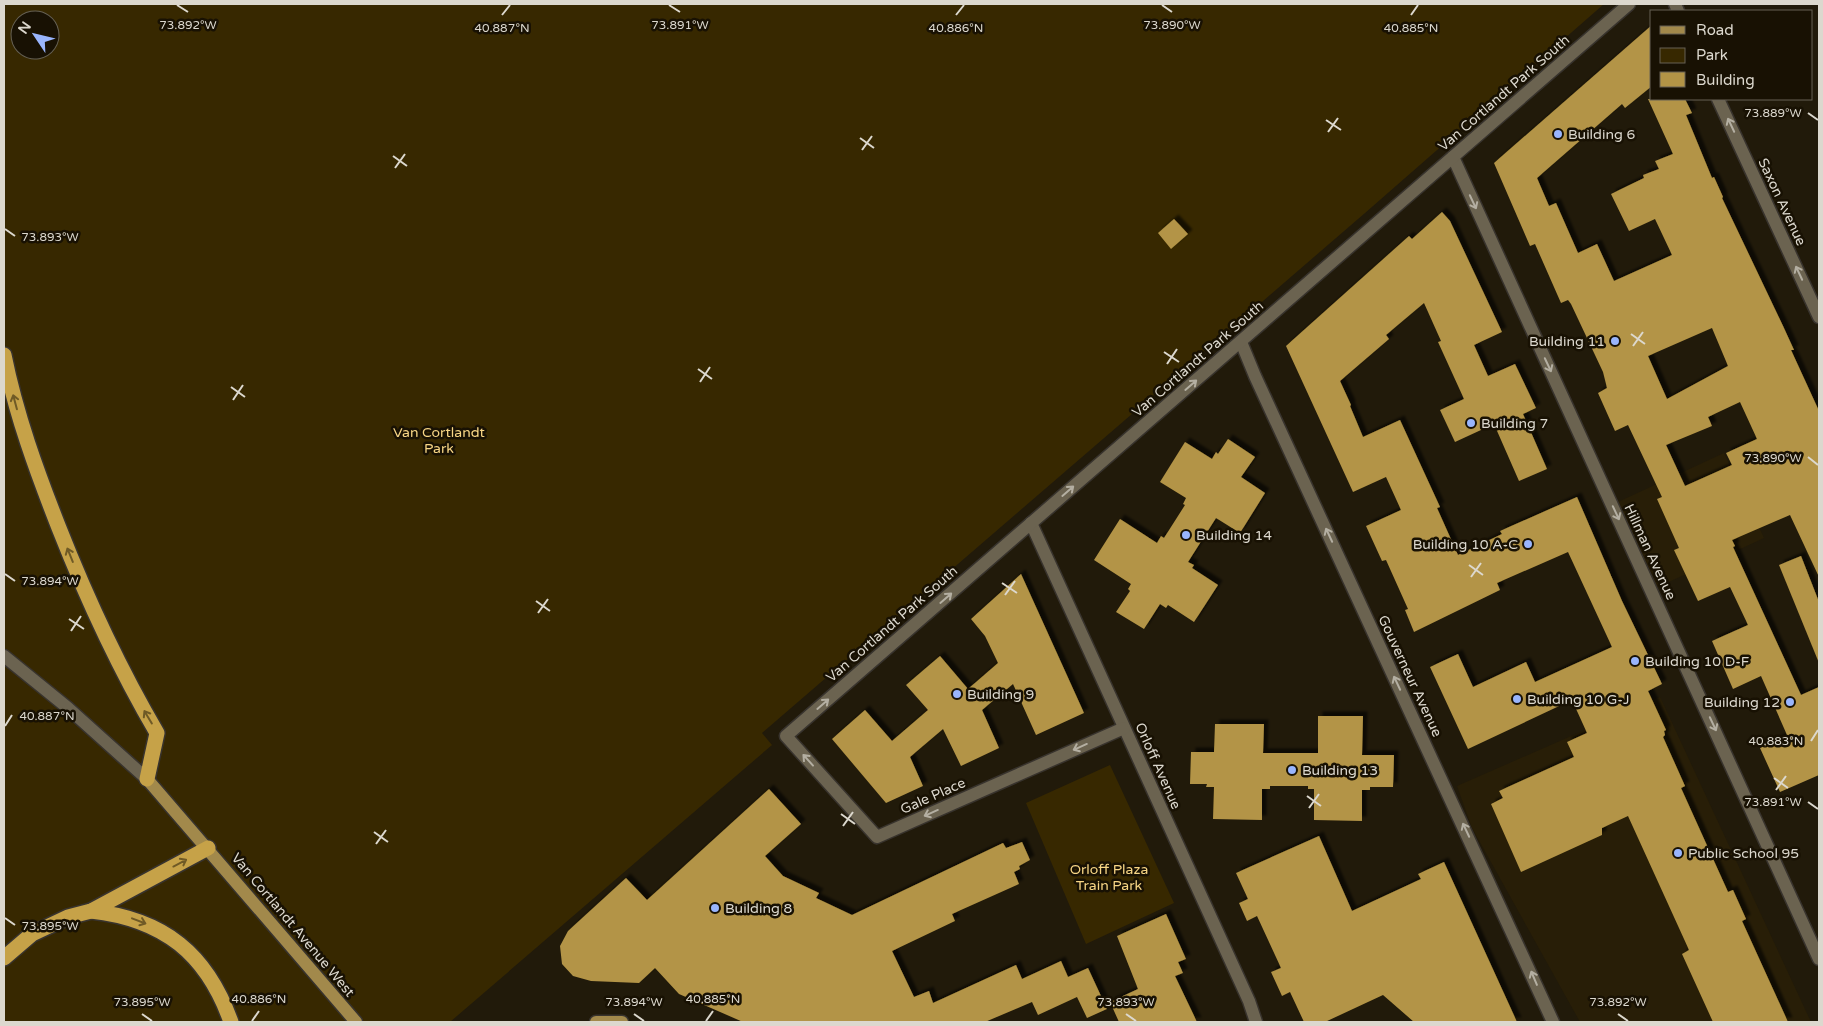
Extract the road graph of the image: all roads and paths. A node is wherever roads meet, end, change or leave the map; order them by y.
1 (1630, 4) edge
2 (1718, 100) edge
3 (1453, 157) junction
4 (1819, 317) edge
5 (1241, 342) junction
6 (4, 355) edge
7 (1031, 523) junction
8 (4, 656) edge
9 (1124, 728) junction
10 (786, 736) joint
11 (147, 779) junction
12 (208, 848) junction
13 (91, 911) junction
14 (4, 958) edge
15 (1819, 959) edge
16 (232, 1022) edge
17 (356, 1022) edge
18 (596, 1022) edge
19 (622, 1022) edge
20 (1256, 1022) edge
21 (1553, 1022) edge

1 - 3 street, Van Cortlandt Park South
4 -> 2 street, Saxon Avenue
3 - 5 street, Van Cortlandt Park South
3 -> 15 street, Hillman Avenue
7 -> 5 street, Van Cortlandt Park South
21 -> 5 street, Gouverneur Avenue
11 -> 6 highway
7 - 9 street, Orloff Avenue
10 -> 7 street, Van Cortlandt Park South
8 - 11 street
9 -> 10 street, Gale Place
9 - 20 street, Orloff Avenue
11 - 12 main road, Van Cortlandt Avenue West
13 -> 12 highway
12 - 17 main road, Van Cortlandt Avenue West
13 - 14 highway
13 -> 16 highway
18 - 19 main road

